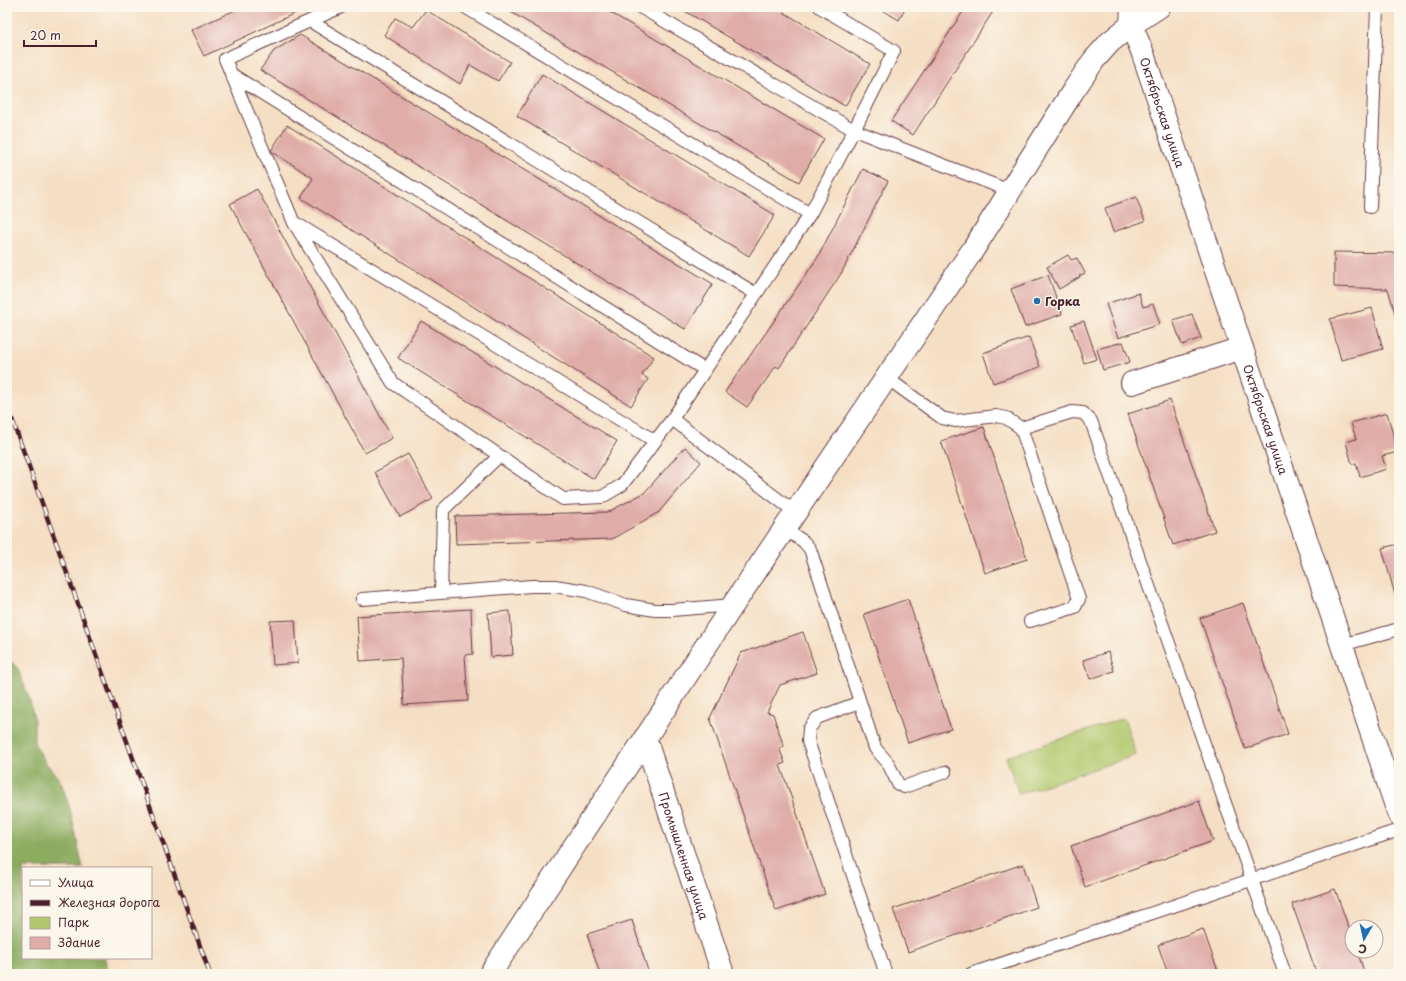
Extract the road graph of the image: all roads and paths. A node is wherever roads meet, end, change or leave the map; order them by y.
1 (341, 7) edge
2 (465, 7) edge
3 (640, 7) edge
4 (820, 7) edge
5 (1159, 7) edge
6 (1377, 7) edge
7 (1131, 16) edge
8 (310, 21) junction
9 (231, 74) junction
10 (854, 130) junction
11 (1010, 191) junction
12 (1370, 207) dead end
13 (810, 214) junction
14 (294, 222) junction
15 (756, 294) junction
16 (1242, 348) junction
17 (705, 370) junction
18 (887, 378) junction
19 (1132, 383) dead end
20 (672, 419) junction
21 (1021, 428) junction
22 (656, 441) junction
23 (500, 456) junction
24 (789, 521) junction
25 (441, 593) junction
26 (362, 599) dead end
27 (733, 605) junction
28 (1030, 621) dead end
29 (1399, 629) edge
30 (1342, 644) junction
31 (860, 702) junction
32 (645, 738) junction
33 (944, 772) dead end
34 (1399, 815) edge
35 (1399, 830) edge
36 (1252, 880) junction
37 (976, 973) edge
38 (490, 974) edge
39 (723, 974) edge
40 (886, 974) edge
41 (1286, 974) edge

1 - 8 lane
2 - 13 lane
3 - 10 lane
4 - 10 lane
5 - 7 street
6 - 12 lane
7 - 11 street
7 - 16 street, Октябрьская улица
8 - 9 lane
8 - 15 lane
9 - 14 lane
9 - 17 lane
10 - 11 lane
10 - 13 lane
11 - 18 street
13 - 15 lane
14 - 22 lane
14 - 23 lane
15 - 17 lane
16 - 19 street
16 - 30 street, Октябрьская улица
17 - 20 lane
18 - 21 lane
18 - 24 street
20 - 22 lane
20 - 24 lane
21 - 28 lane
21 - 36 lane
22 - 23 lane
23 - 25 lane
24 - 27 street
24 - 31 lane
25 - 26 lane
25 - 27 lane
27 - 32 street
29 - 30 lane
30 - 34 street, Октябрьская улица
31 - 33 lane
31 - 40 lane
32 - 38 street
32 - 39 street, Промышленная улица
35 - 36 lane
36 - 37 lane
36 - 41 lane

